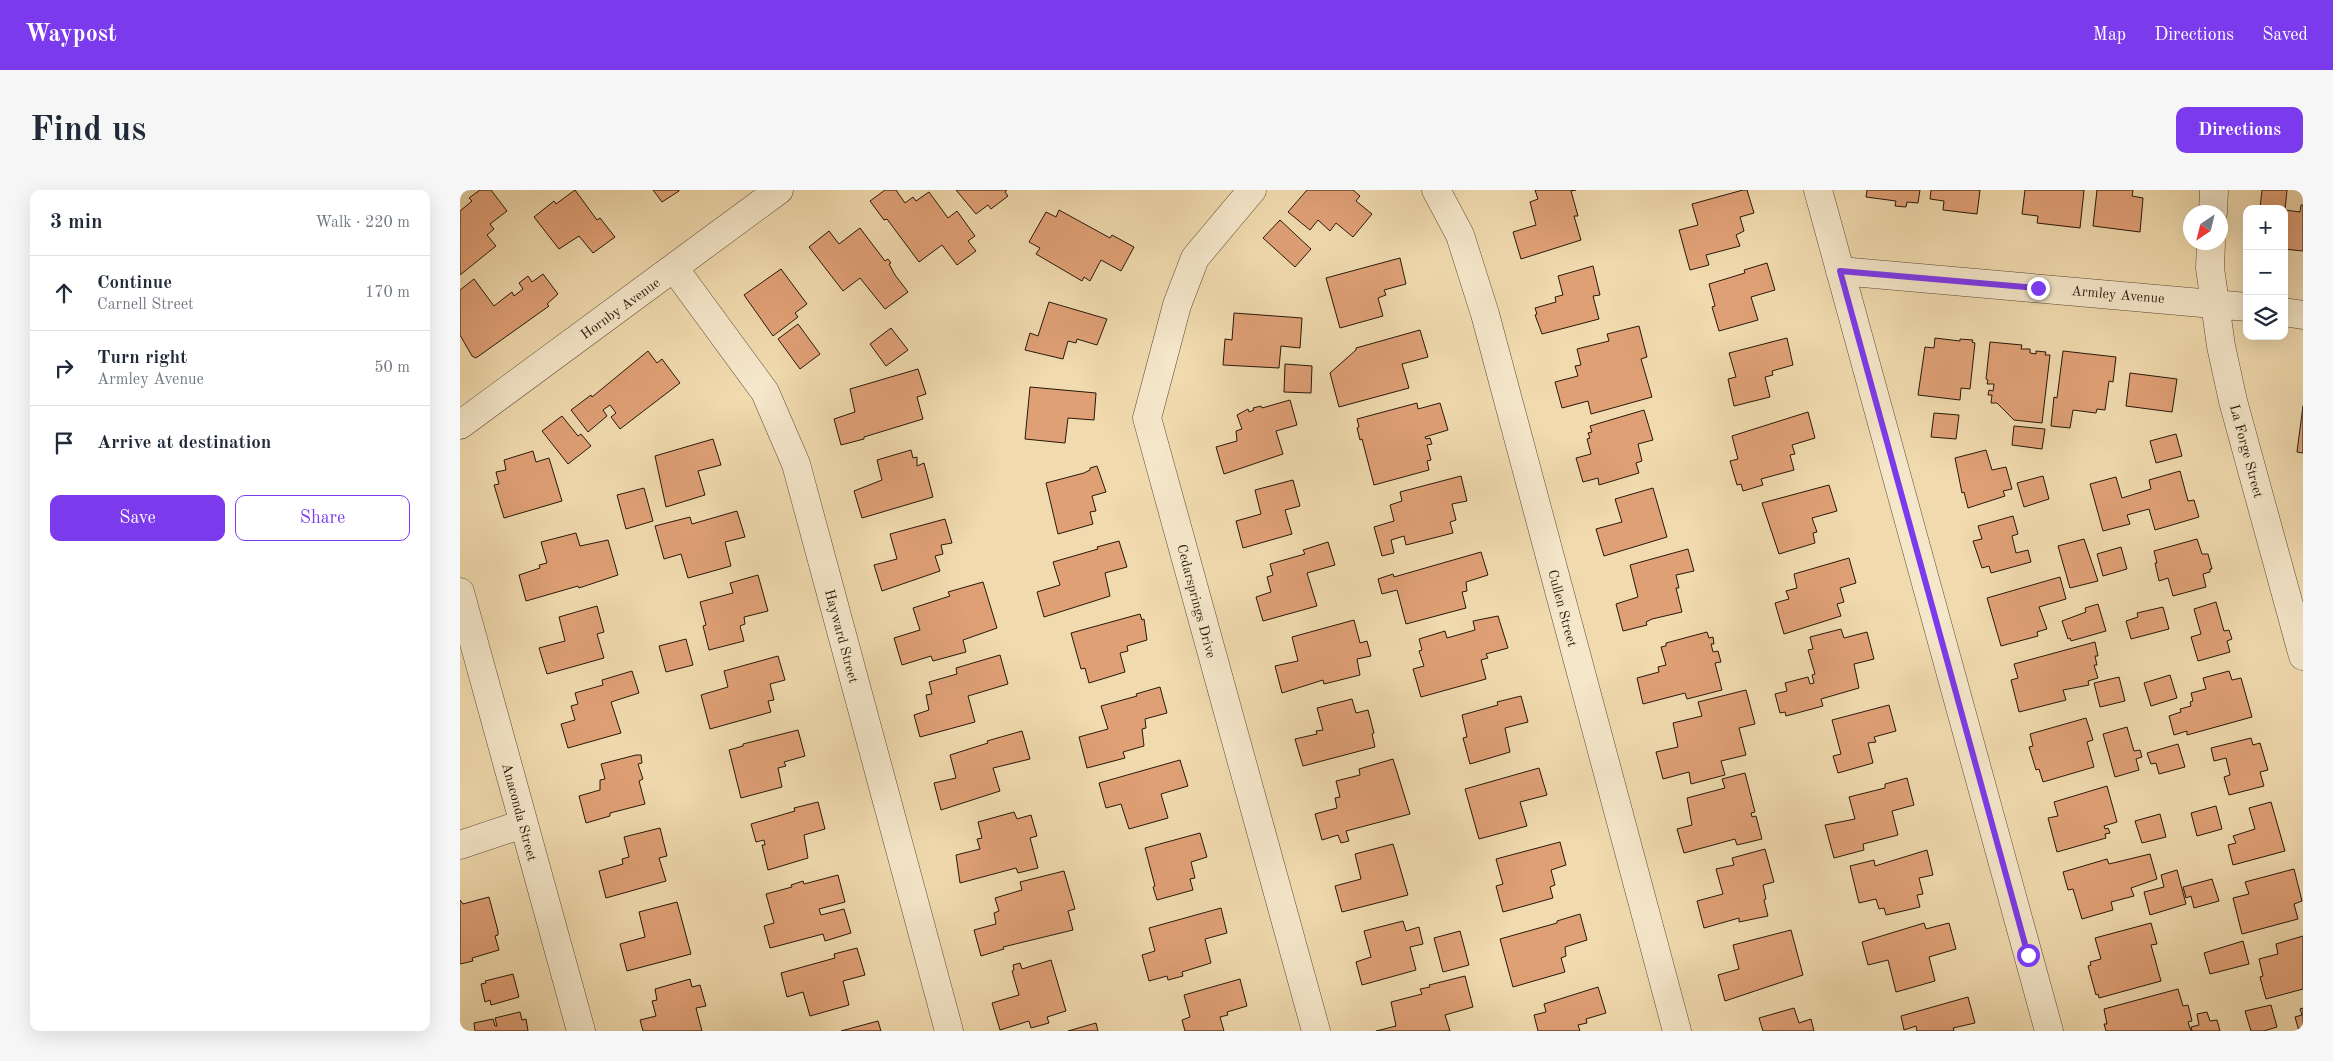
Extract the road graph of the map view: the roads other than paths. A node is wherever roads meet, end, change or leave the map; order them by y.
1 (779, 190) edge
2 (1252, 190) edge
3 (1436, 190) edge
4 (1818, 190) edge
5 (2214, 190) edge
6 (2213, 205) edge
7 (2211, 250) edge
8 (674, 268) junction
9 (1840, 271) junction
10 (2216, 303) junction
11 (2243, 306) edge
12 (2288, 313) edge
13 (2303, 315) edge
14 (460, 425) edge
15 (460, 592) edge
16 (2303, 656) edge
17 (523, 824) junction
18 (460, 845) edge
19 (581, 1031) edge
20 (949, 1031) edge
21 (1316, 1031) edge
22 (1677, 1031) edge
23 (2049, 1031) edge

1 - 8 street, Hornby Avenue
2 - 21 street, Cedarsprings Drive
3 - 22 street, Cullen Street
4 - 9 street
5 - 6 street
7 - 10 street, La Forge Street
8 - 14 street, Hornby Avenue
8 - 20 street, Hayward Street
9 - 10 street, Armley Avenue
9 - 23 street
10 - 11 street, Armley Avenue
10 - 16 street, La Forge Street
12 - 13 street
15 - 17 street, Anaconda Street
17 - 18 street
17 - 19 street, Anaconda Street

